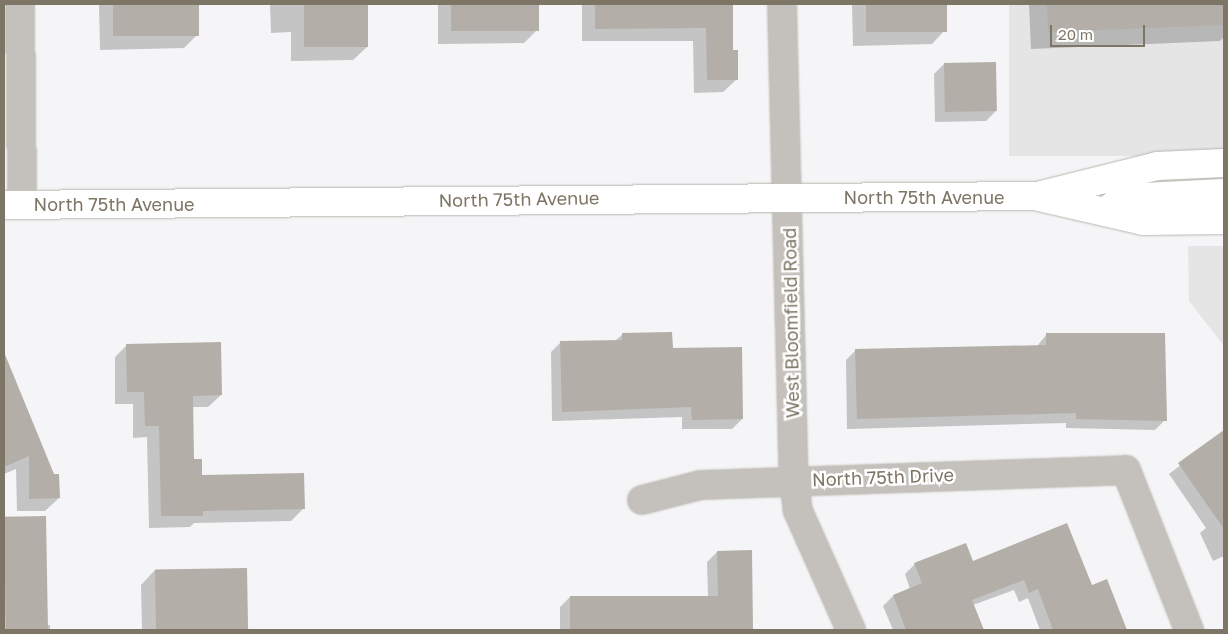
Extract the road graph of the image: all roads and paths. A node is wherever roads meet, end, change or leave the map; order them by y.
1 (20, 4) edge
2 (782, 4) edge
3 (1224, 163) edge
4 (1224, 193) edge
5 (1035, 196) junction
6 (789, 197) junction
7 (13, 205) edge
8 (1105, 212) junction
9 (1224, 220) edge
10 (794, 480) junction
11 (642, 500) dead end
12 (850, 630) edge
13 (1189, 630) edge

1 - 7 street
2 - 6 street, West Bloomfield Road
3 - 5 main road, North 75th Avenue
4 - 8 main road
5 - 6 main road, North 75th Avenue
5 - 8 main road, North 75th Avenue
6 - 7 main road, North 75th Avenue
6 - 10 street, West Bloomfield Road
8 - 9 main road, North 75th Avenue
10 - 11 street, North 75th Drive
10 - 12 street, West Bloomfield Road
10 - 13 street, North 75th Drive

